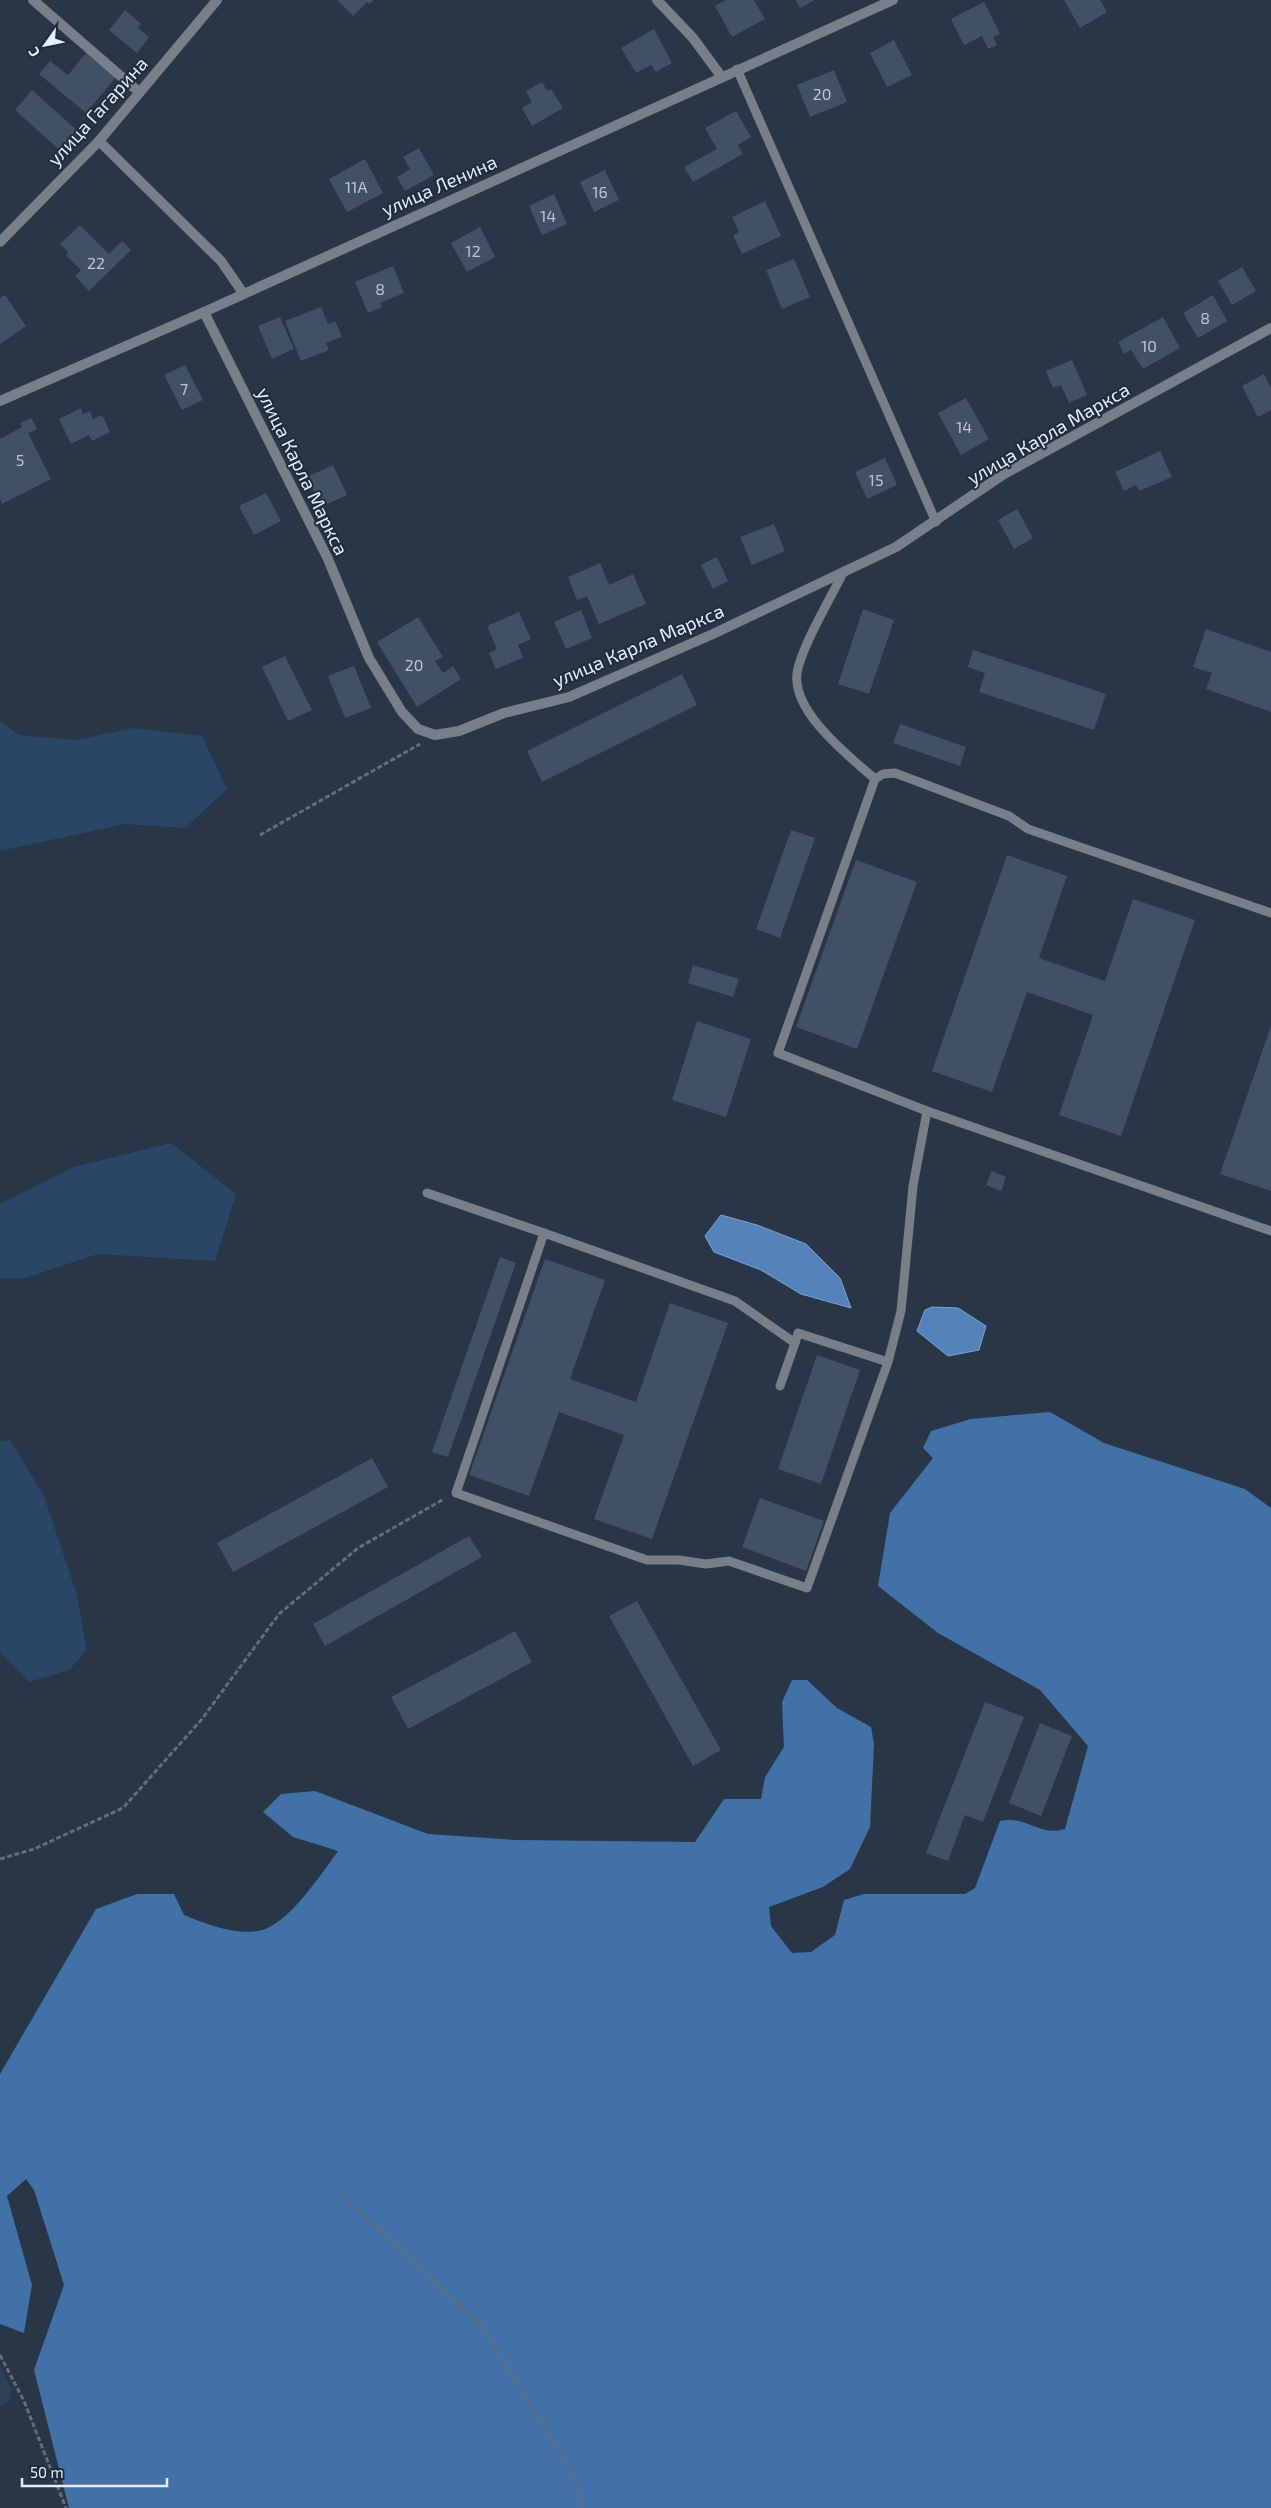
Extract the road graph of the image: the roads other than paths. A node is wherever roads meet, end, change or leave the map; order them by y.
1 (34, 0) edge
2 (217, 0) edge
3 (658, 0) edge
4 (893, 0) edge
5 (737, 69) junction
6 (721, 76) junction
7 (139, 92) junction
8 (99, 141) junction
9 (0, 242) edge
10 (243, 293) junction
11 (204, 312) junction
12 (1271, 328) edge
13 (0, 401) edge
14 (936, 522) junction
15 (844, 571) junction
16 (875, 779) junction
17 (1271, 913) edge
18 (927, 1111) junction
19 (427, 1193) dead end
20 (1271, 1231) edge
21 (544, 1233) junction
22 (795, 1343) junction
23 (888, 1362) junction
24 (780, 1386) dead end

1 - 7 street
2 - 7 street, улица Гагарина
3 - 6 street
4 - 5 street, улица Ленина
5 - 6 street, улица Ленина
5 - 14 lane
6 - 10 street, улица Ленина
7 - 8 street, улица Гагарина
8 - 9 street, улица Гагарина
8 - 10 street
10 - 11 street, улица Ленина
11 - 13 street, улица Ленина
11 - 15 street, улица Карла Маркса
12 - 14 street, улица Карла Маркса
14 - 15 street, улица Карла Маркса
15 - 16 lane
16 - 17 lane
16 - 18 lane
18 - 20 lane
18 - 23 lane
19 - 21 lane
21 - 22 lane
21 - 23 lane
22 - 23 lane
22 - 24 lane

